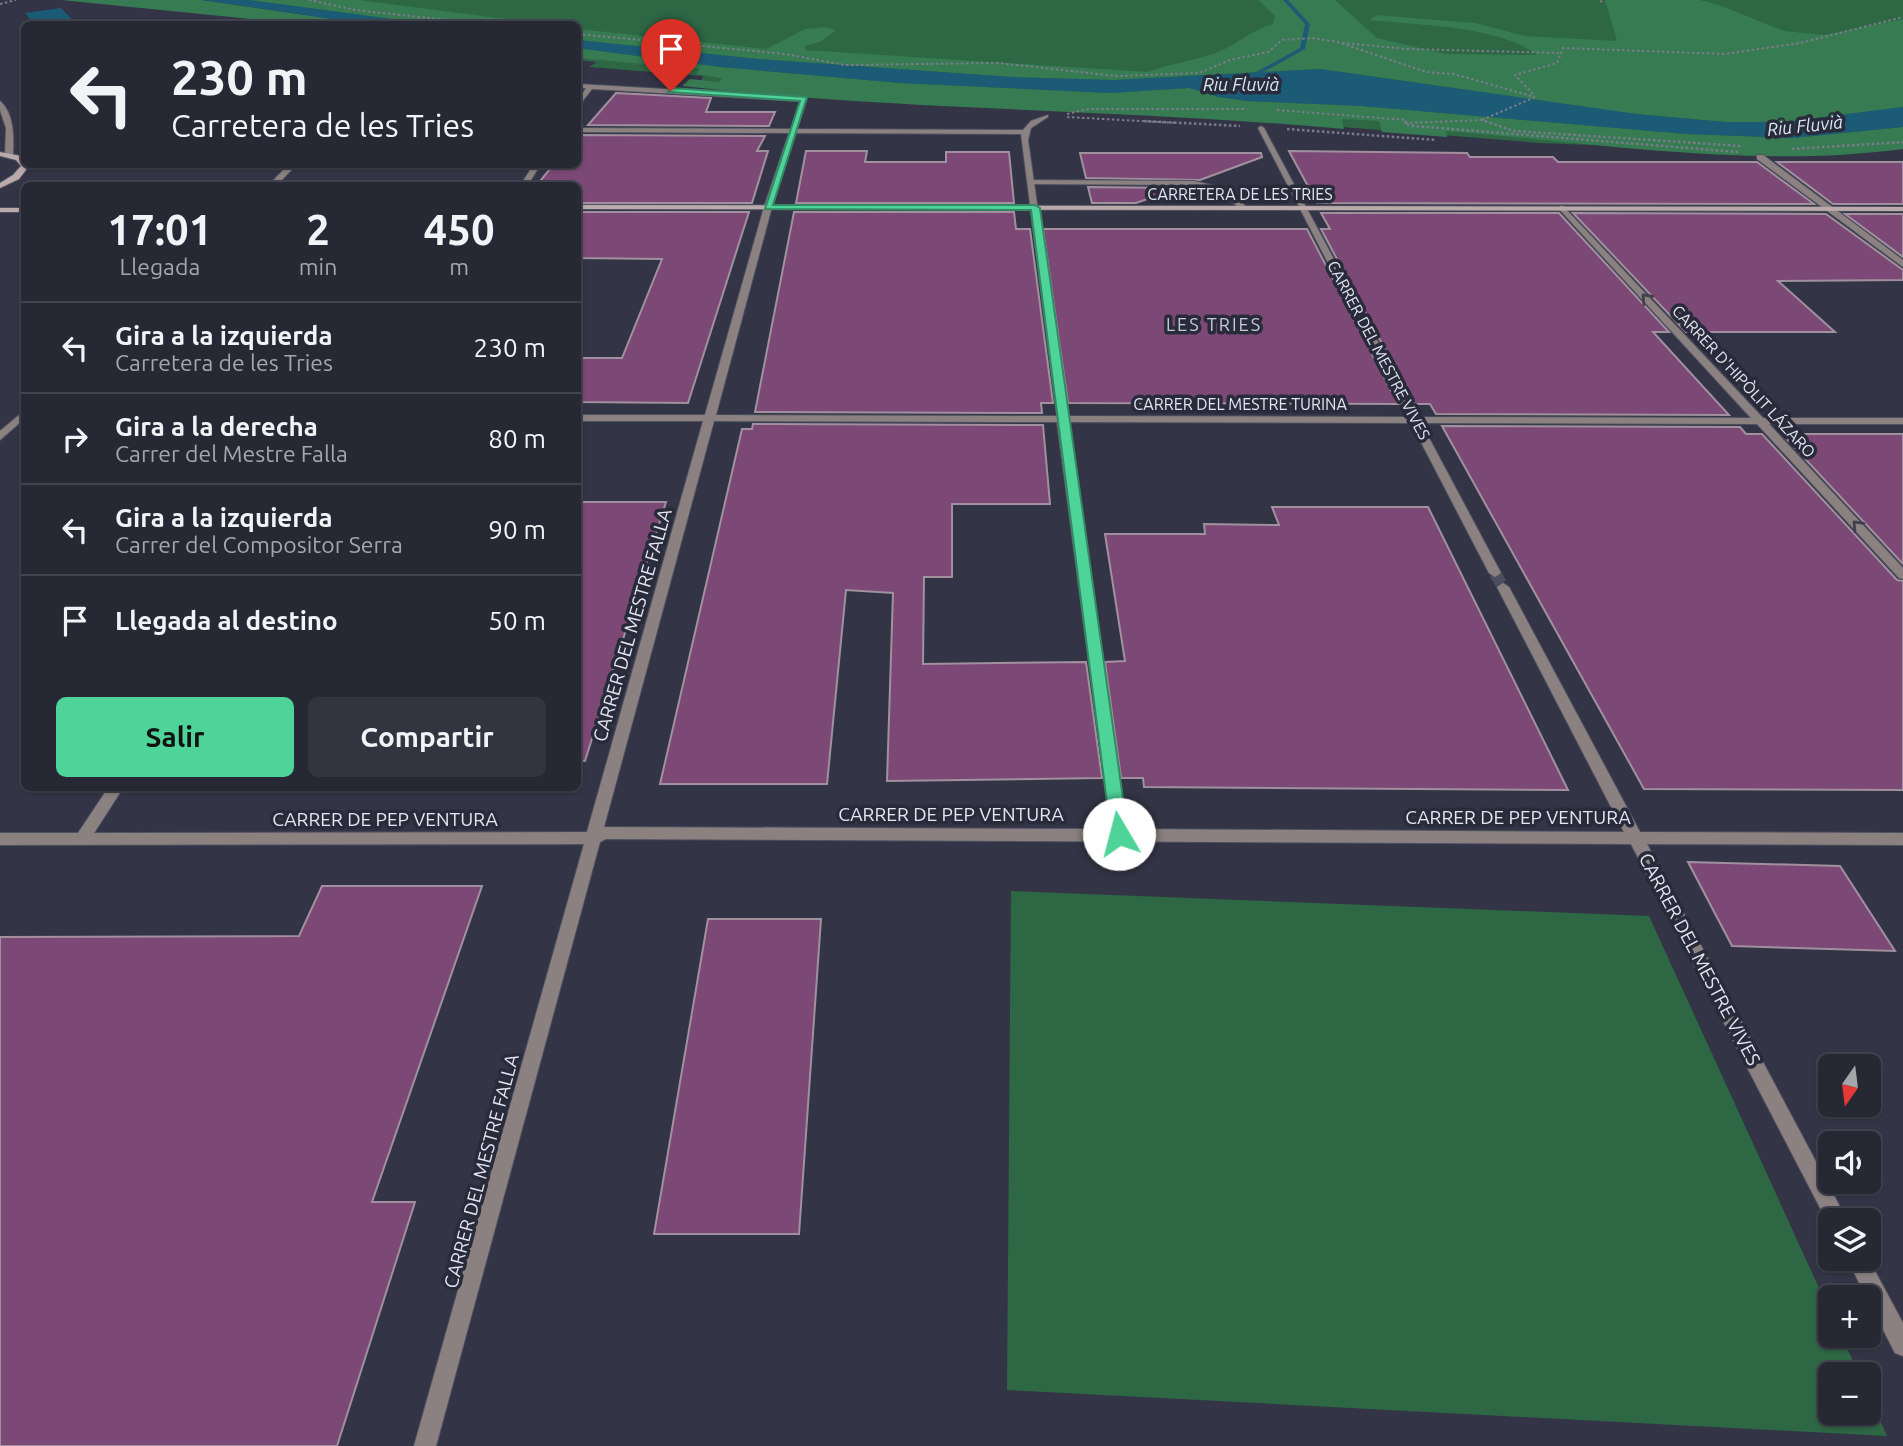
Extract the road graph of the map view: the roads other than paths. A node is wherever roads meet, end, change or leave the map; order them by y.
1 (581, 86) edge
2 (591, 86) junction
3 (581, 101) edge
4 (0, 103) edge
5 (1046, 116) dead end
6 (1261, 128) dead end
7 (581, 131) edge
8 (793, 131) junction
9 (1025, 132) junction
10 (0, 154) edge
11 (9, 155) junction
12 (1760, 157) road end
13 (21, 161) edge
14 (23, 168) edge
15 (290, 168) edge
16 (16, 177) junction
17 (275, 182) edge
18 (1031, 182) junction
19 (21, 183) edge
20 (0, 186) edge
21 (581, 207) edge
22 (768, 207) junction
23 (1035, 208) junction
24 (1243, 208) junction
25 (1305, 208) junction
26 (1563, 208) junction
27 (1829, 208) junction
28 (1903, 209) edge
29 (0, 210) edge
30 (21, 210) edge
31 (1903, 264) edge
32 (21, 417) edge
33 (0, 418) edge
34 (581, 418) edge
35 (21, 419) edge
36 (709, 419) junction
37 (1064, 419) junction
38 (1416, 419) junction
39 (1759, 420) junction
40 (1903, 421) edge
41 (0, 437) edge
42 (1903, 575) edge
43 (114, 791) edge
44 (1119, 834) junction
45 (1636, 837) junction
46 (593, 838) junction
47 (0, 839) edge
48 (82, 839) junction
49 (1903, 839) edge
50 (1831, 1208) edge
51 (1864, 1271) edge
52 (1903, 1345) edge
53 (425, 1446) edge

1 - 2 street
2 - 3 street
2 - 8 street, CARRER DEL MESTRE FALLA
4 - 11 street
5 - 9 street
6 - 25 street, CARRER DEL MESTRE VIVES
7 - 8 street
8 - 9 street
8 - 22 street, CARRER DEL MESTRE FALLA
9 - 18 street
10 - 11 street
11 - 13 street
12 - 27 street
14 - 16 street
15 - 17 street
16 - 19 street
16 - 20 street
18 - 23 street
18 - 24 street
21 - 22 street, CARRETERA DE LES TRIES
22 - 23 street, CARRETERA DE LES TRIES
22 - 36 street, CARRER DEL MESTRE FALLA
23 - 24 street, CARRETERA DE LES TRIES
23 - 37 street
24 - 25 street, CARRETERA DE LES TRIES
25 - 26 street, CARRETERA DE LES TRIES
25 - 38 street, CARRER DEL MESTRE VIVES
26 - 27 street, CARRETERA DE LES TRIES
39 -> 26 street, CARRER D'HIPÒLIT LÁZARO
27 - 28 street, CARRETERA DE LES TRIES
27 - 31 street
29 - 30 street
32 - 33 street
34 - 36 street, CARRER DEL MESTRE TURINA
35 - 41 street
36 - 37 street, CARRER DEL MESTRE TURINA
36 - 46 street, CARRER DEL MESTRE FALLA
37 - 38 street, CARRER DEL MESTRE TURINA
37 - 44 street
38 - 39 street, CARRER DEL MESTRE TURINA
38 - 45 street, CARRER DEL MESTRE VIVES
39 - 40 street, CARRER DEL MESTRE TURINA
42 -> 39 street, CARRER D'HIPÒLIT LÁZARO
43 - 48 street
44 - 45 street, CARRER DE PEP VENTURA
44 - 46 street, CARRER DE PEP VENTURA
45 - 49 street, CARRER DE PEP VENTURA
45 - 50 street, CARRER DEL MESTRE VIVES
46 - 48 street, CARRER DE PEP VENTURA
46 - 53 street, CARRER DEL MESTRE FALLA
47 - 48 street, CARRER DE PEP VENTURA
51 - 52 street

